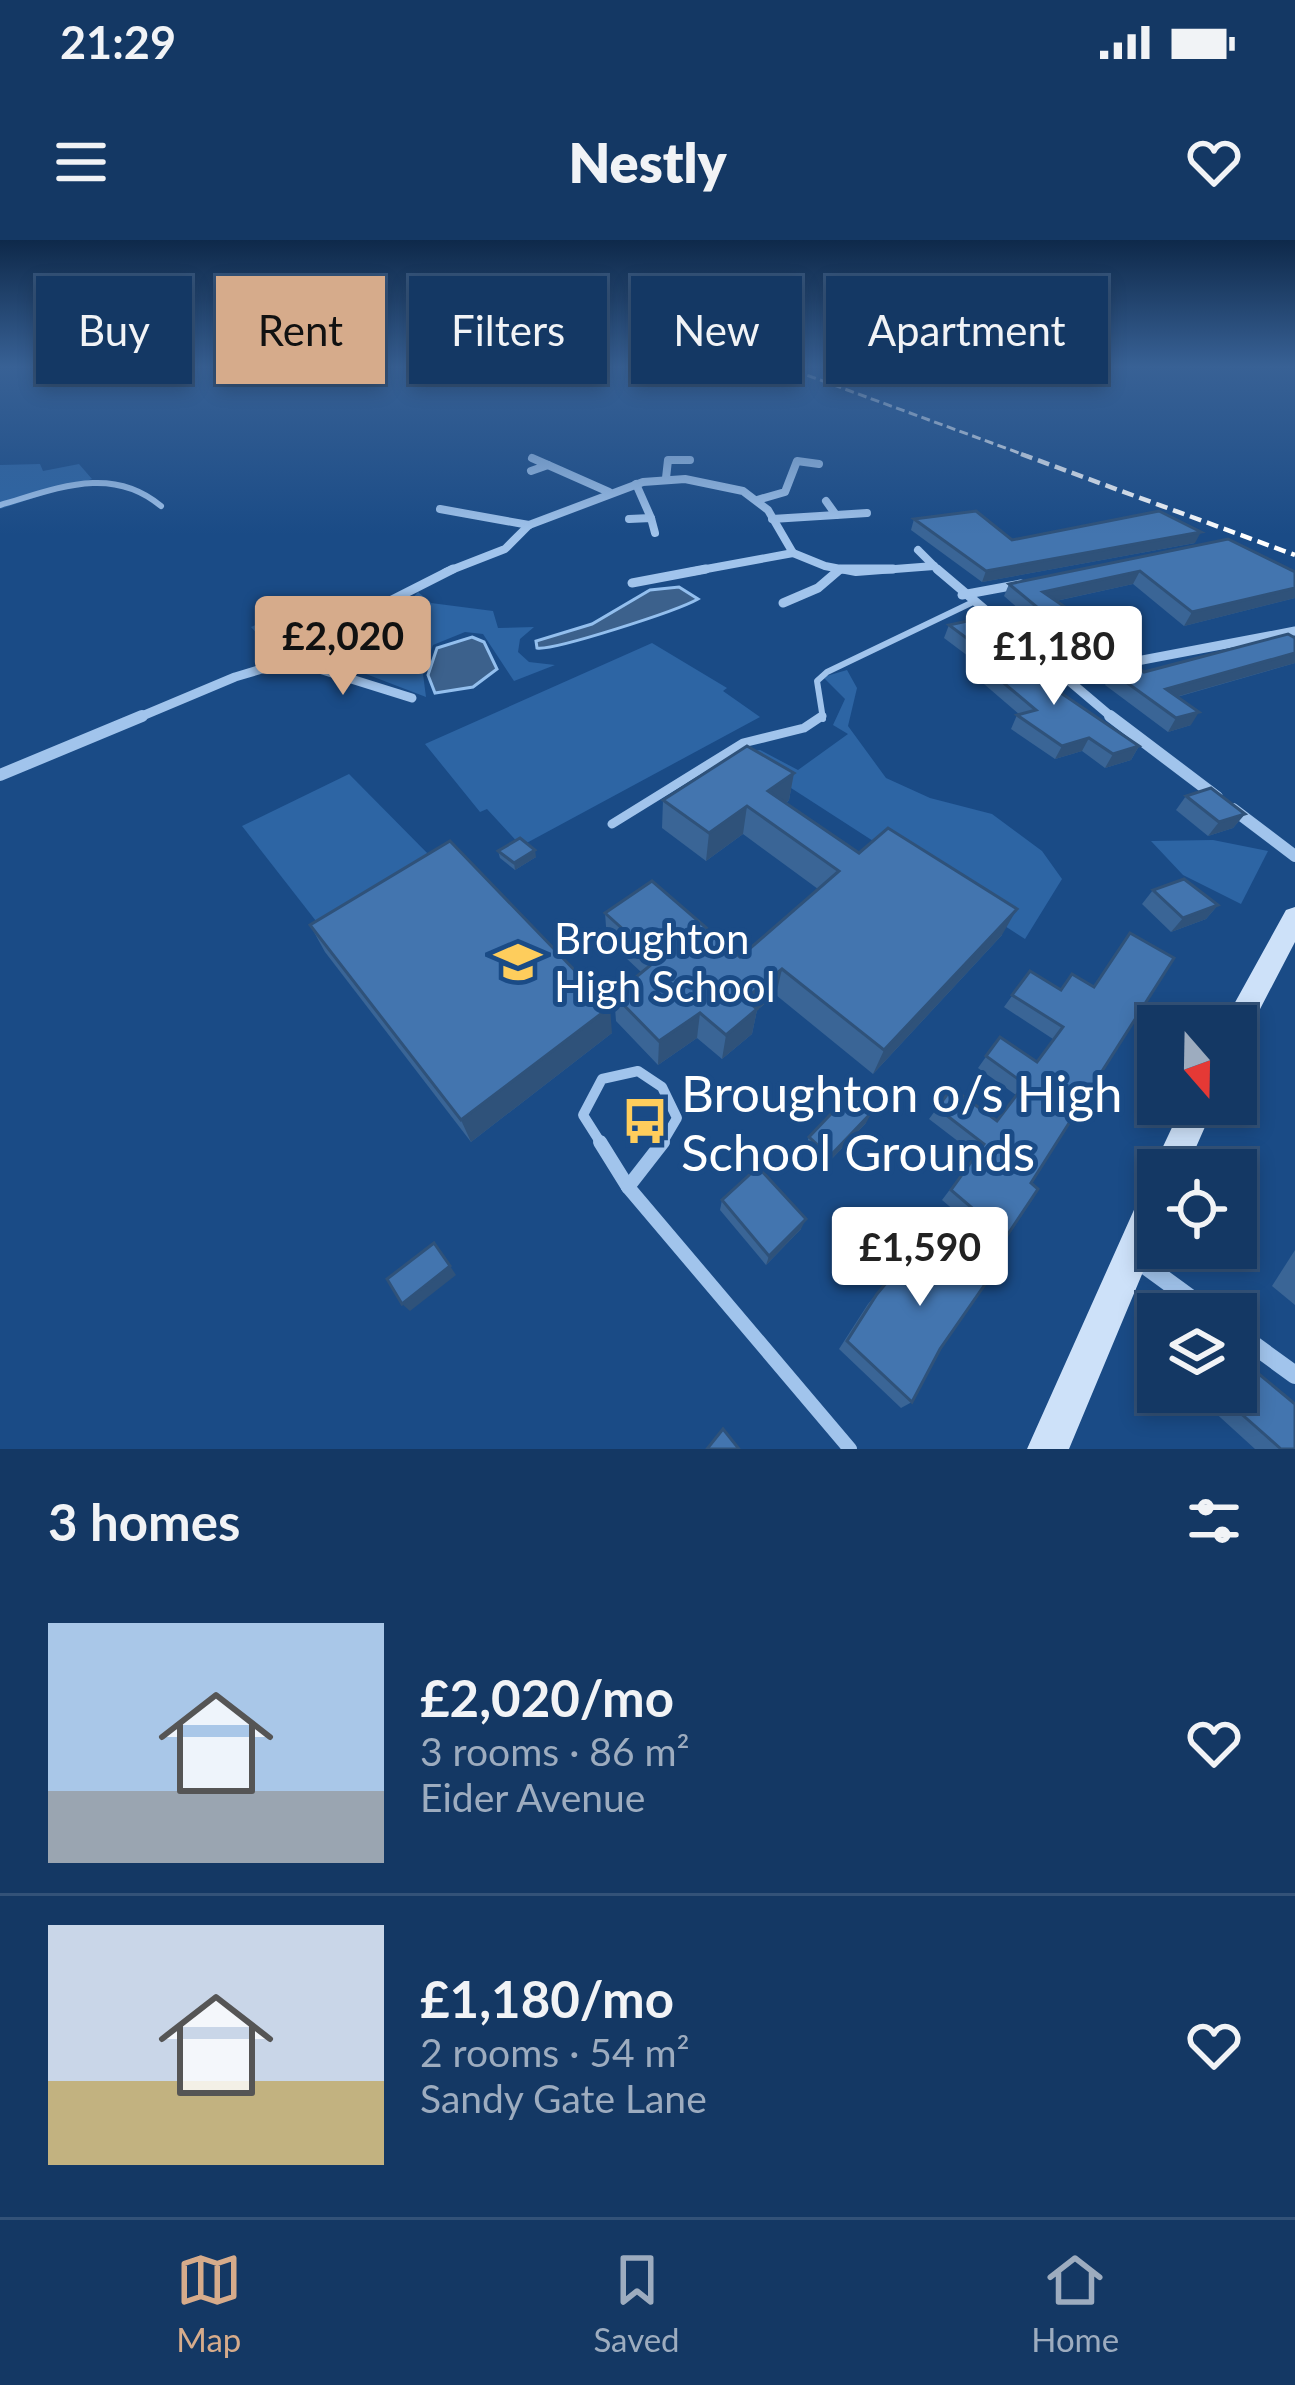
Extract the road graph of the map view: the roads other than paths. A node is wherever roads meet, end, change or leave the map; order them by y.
1 (667, 447) dead end
2 (802, 450) dead end
3 (532, 458) dead end
4 (668, 460) junction
5 (689, 460) dead end
6 (796, 461) junction
7 (819, 464) dead end
8 (548, 465) junction
9 (531, 470) dead end
10 (666, 478) junction
11 (636, 484) junction
12 (609, 492) junction
13 (758, 500) junction
14 (826, 501) dead end
15 (0, 505) edge
16 (161, 506) dead end
17 (440, 509) dead end
18 (867, 513) dead end
19 (836, 515) junction
20 (651, 518) junction
21 (629, 519) dead end
22 (772, 519) junction
23 (529, 526) junction
24 (656, 533) dead end
25 (918, 550) dead end
26 (793, 553) junction
27 (934, 566) junction
28 (839, 570) junction
29 (632, 583) dead end
30 (1028, 583) edge
31 (966, 599) junction
32 (783, 603) dead end
33 (1295, 631) edge
34 (296, 656) junction
35 (1058, 676) junction
36 (412, 698) dead end
37 (0, 775) edge
38 (612, 824) dead end
39 (1295, 856) edge
40 (1295, 917) edge
41 (1248, 1005) edge
42 (628, 1187) junction
43 (1137, 1242) edge
44 (1131, 1256) junction
45 (1182, 1293) edge
46 (1257, 1347) edge
47 (1295, 1375) edge
48 (850, 1449) edge
49 (1048, 1449) edge

1 - 4 street
2 - 6 street
3 - 8 street
4 - 5 street
4 - 10 street
6 - 7 street
6 - 13 street
8 - 9 street
8 - 12 street
10 - 11 street
10 - 13 street
11 - 12 street
11 - 20 street
12 - 23 street
13 - 22 street
14 - 19 street
15 - 16 lane
17 - 23 street
18 - 19 street
19 - 22 street
20 - 21 street
20 - 24 street
22 - 26 street
23 - 34 street
25 - 27 street
26 - 28 street
26 - 29 street
27 - 28 street
27 - 31 street
28 - 32 street
30 - 31 street
31 - 35 street
31 - 38 lane
33 - 35 street
34 - 36 street
34 - 37 street
35 - 39 street
40 - 41 main road
42 - 42 lane
42 - 48 lane
43 - 44 main road
44 - 45 street
44 - 49 main road
46 - 47 street

